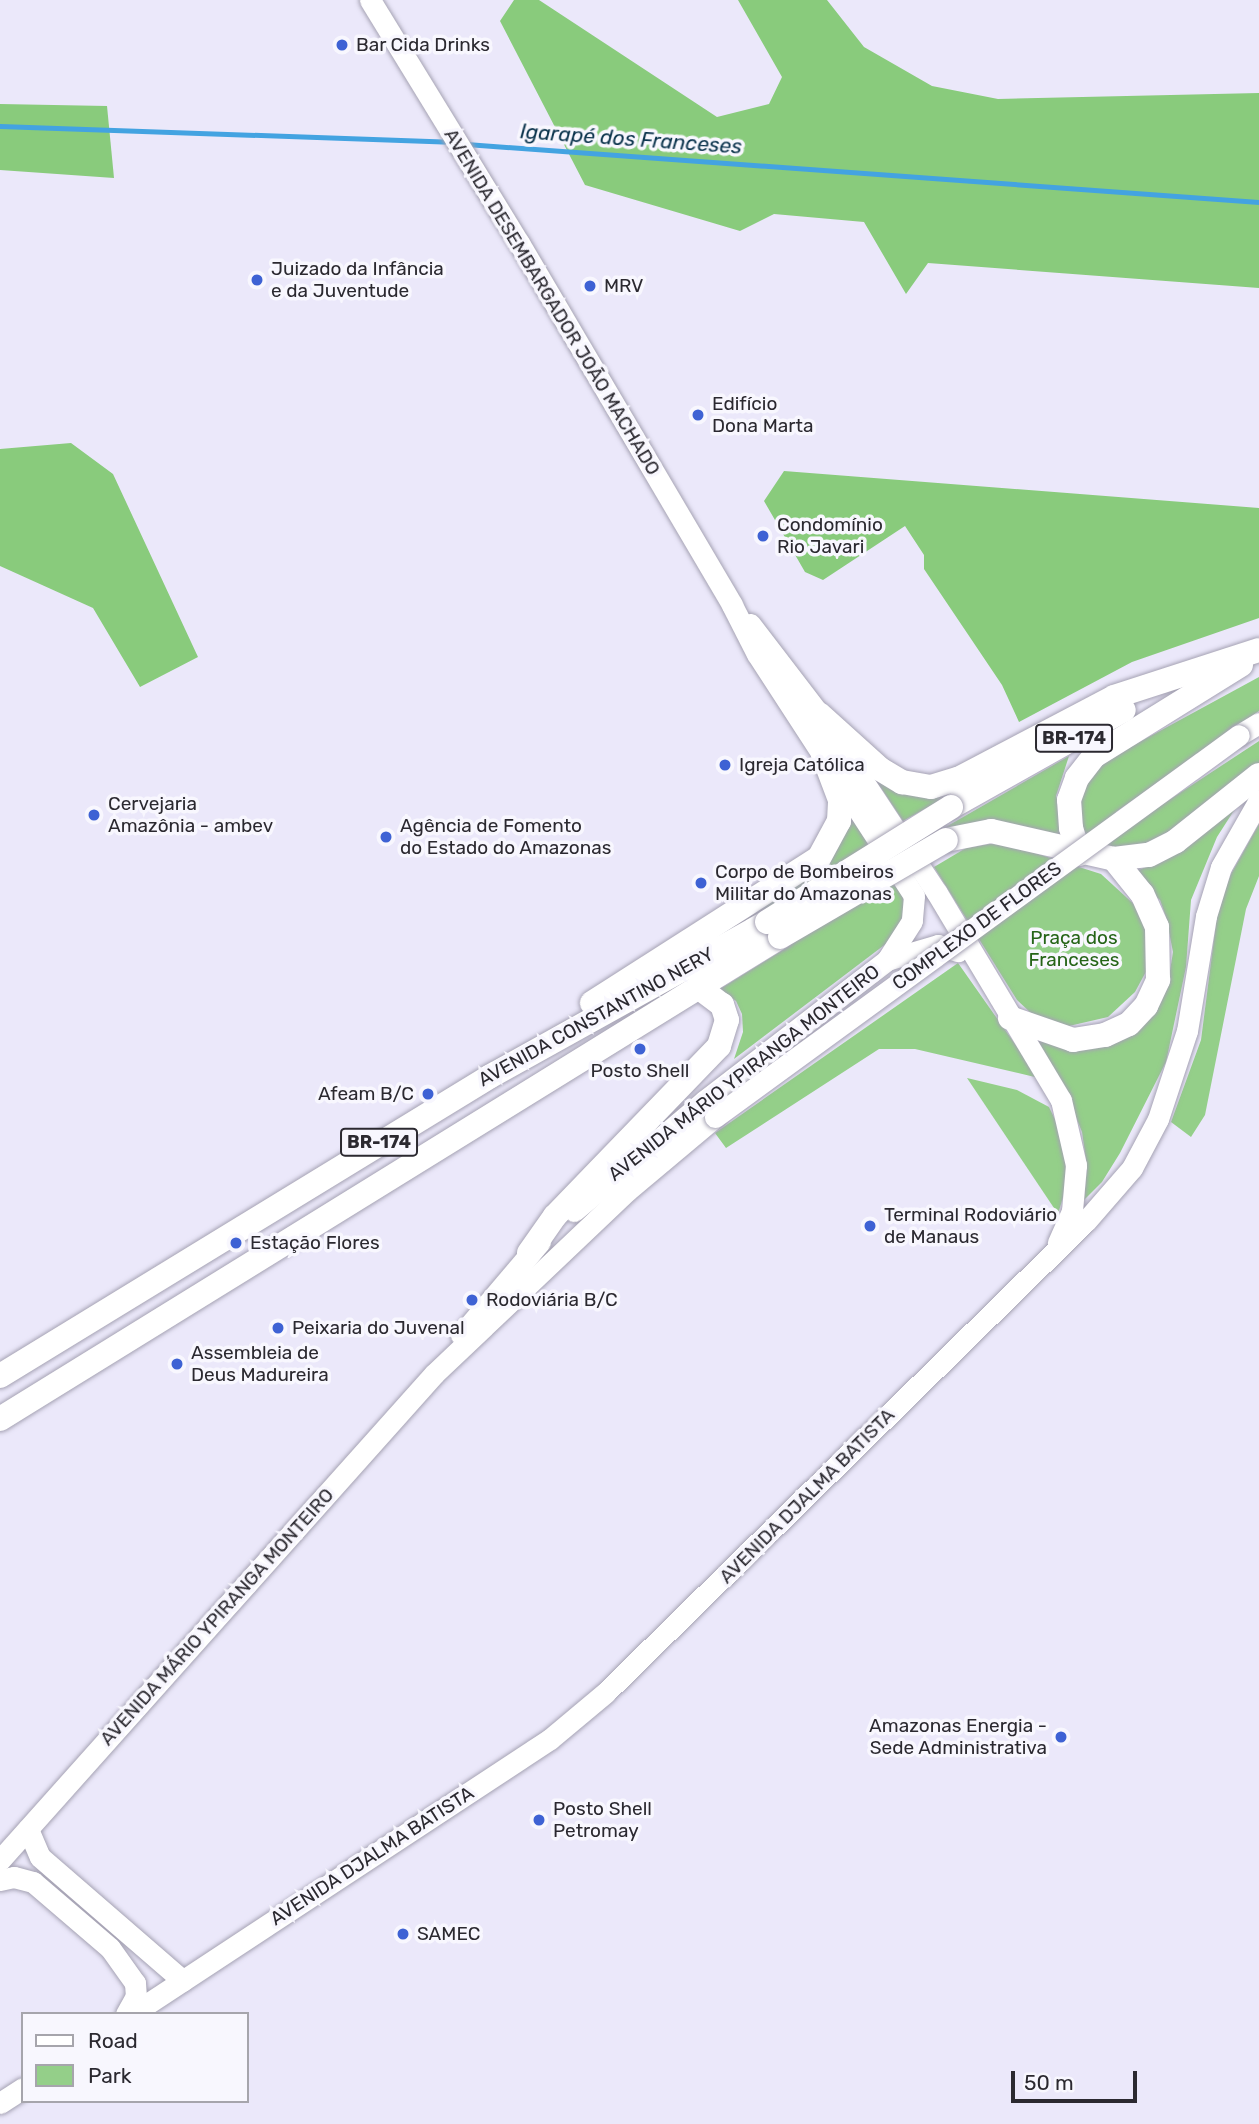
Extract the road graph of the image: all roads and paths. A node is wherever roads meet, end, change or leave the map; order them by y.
1 (370, 0) edge
2 (732, 605) junction
3 (1259, 652) edge
4 (1198, 668) junction
5 (819, 715) junction
6 (1259, 723) edge
7 (822, 755) junction
8 (1259, 775) edge
9 (1259, 800) edge
10 (1079, 854) junction
11 (1114, 859) junction
12 (914, 896) joint
13 (773, 929) junction
14 (887, 960) junction
15 (982, 973) junction
16 (698, 987) junction
17 (1010, 1018) junction
18 (489, 1077) junction
19 (716, 1117) joint
20 (529, 1253) junction
21 (1053, 1256) junction
22 (435, 1374) junction
23 (0, 1376) edge
24 (0, 1419) edge
25 (28, 1829) junction
26 (0, 1860) edge
27 (0, 1880) edge
28 (183, 1981) junction
29 (127, 2012) edge
30 (135, 2012) edge
31 (21, 2089) edge
32 (0, 2104) edge

1 - 2 main road, AVENIDA DESEMBARGADOR JOÃO MACHADO
2 - 5 main road, AVENIDA DESEMBARGADOR JOÃO MACHADO
2 - 7 main road, AVENIDA DESEMBARGADOR JOÃO MACHADO
3 - 4 highway, BR-174
3 - 10 highway
4 - 5 highway
4 - 13 highway, AVENIDA CONSTANTINO NERY / BR-174, bridge
5 - 15 main road, AVENIDA DESEMBARGADOR JOÃO MACHADO
6 - 19 main road, COMPLEXO DE FLORES, bridge
7 - 12 main road, AVENIDA DESEMBARGADOR JOÃO MACHADO
7 - 18 highway
8 - 11 highway, BR-174
9 - 21 main road, AVENIDA DJALMA BATISTA
10 - 11 highway, BR-174
10 - 13 highway, AVENIDA CONSTANTINO NERY / BR-174, bridge
11 - 17 highway
12 - 14 main road, AVENIDA MÁRIO YPIRANGA MONTEIRO
13 - 16 highway, AVENIDA CONSTANTINO NERY / BR-174
13 - 18 highway, AVENIDA CONSTANTINO NERY / BR-174
14 - 15 main road, AVENIDA MÁRIO YPIRANGA MONTEIRO
14 - 20 main road, AVENIDA MÁRIO YPIRANGA MONTEIRO
15 - 17 main road, AVENIDA DESEMBARGADOR JOÃO MACHADO
16 - 20 highway
16 - 24 highway, AVENIDA CONSTANTINO NERY / BR-174
17 - 21 main road, AVENIDA DESEMBARGADOR JOÃO MACHADO
18 - 23 highway, AVENIDA CONSTANTINO NERY / BR-174
19 - 22 main road, AVENIDA MÁRIO YPIRANGA MONTEIRO
20 - 22 main road, AVENIDA MÁRIO YPIRANGA MONTEIRO
21 - 28 main road, AVENIDA DJALMA BATISTA
22 - 25 main road, AVENIDA MÁRIO YPIRANGA MONTEIRO
25 - 26 main road, AVENIDA MÁRIO YPIRANGA MONTEIRO
25 - 28 main road
27 - 29 main road
28 - 30 main road, AVENIDA DJALMA BATISTA
31 - 32 main road

